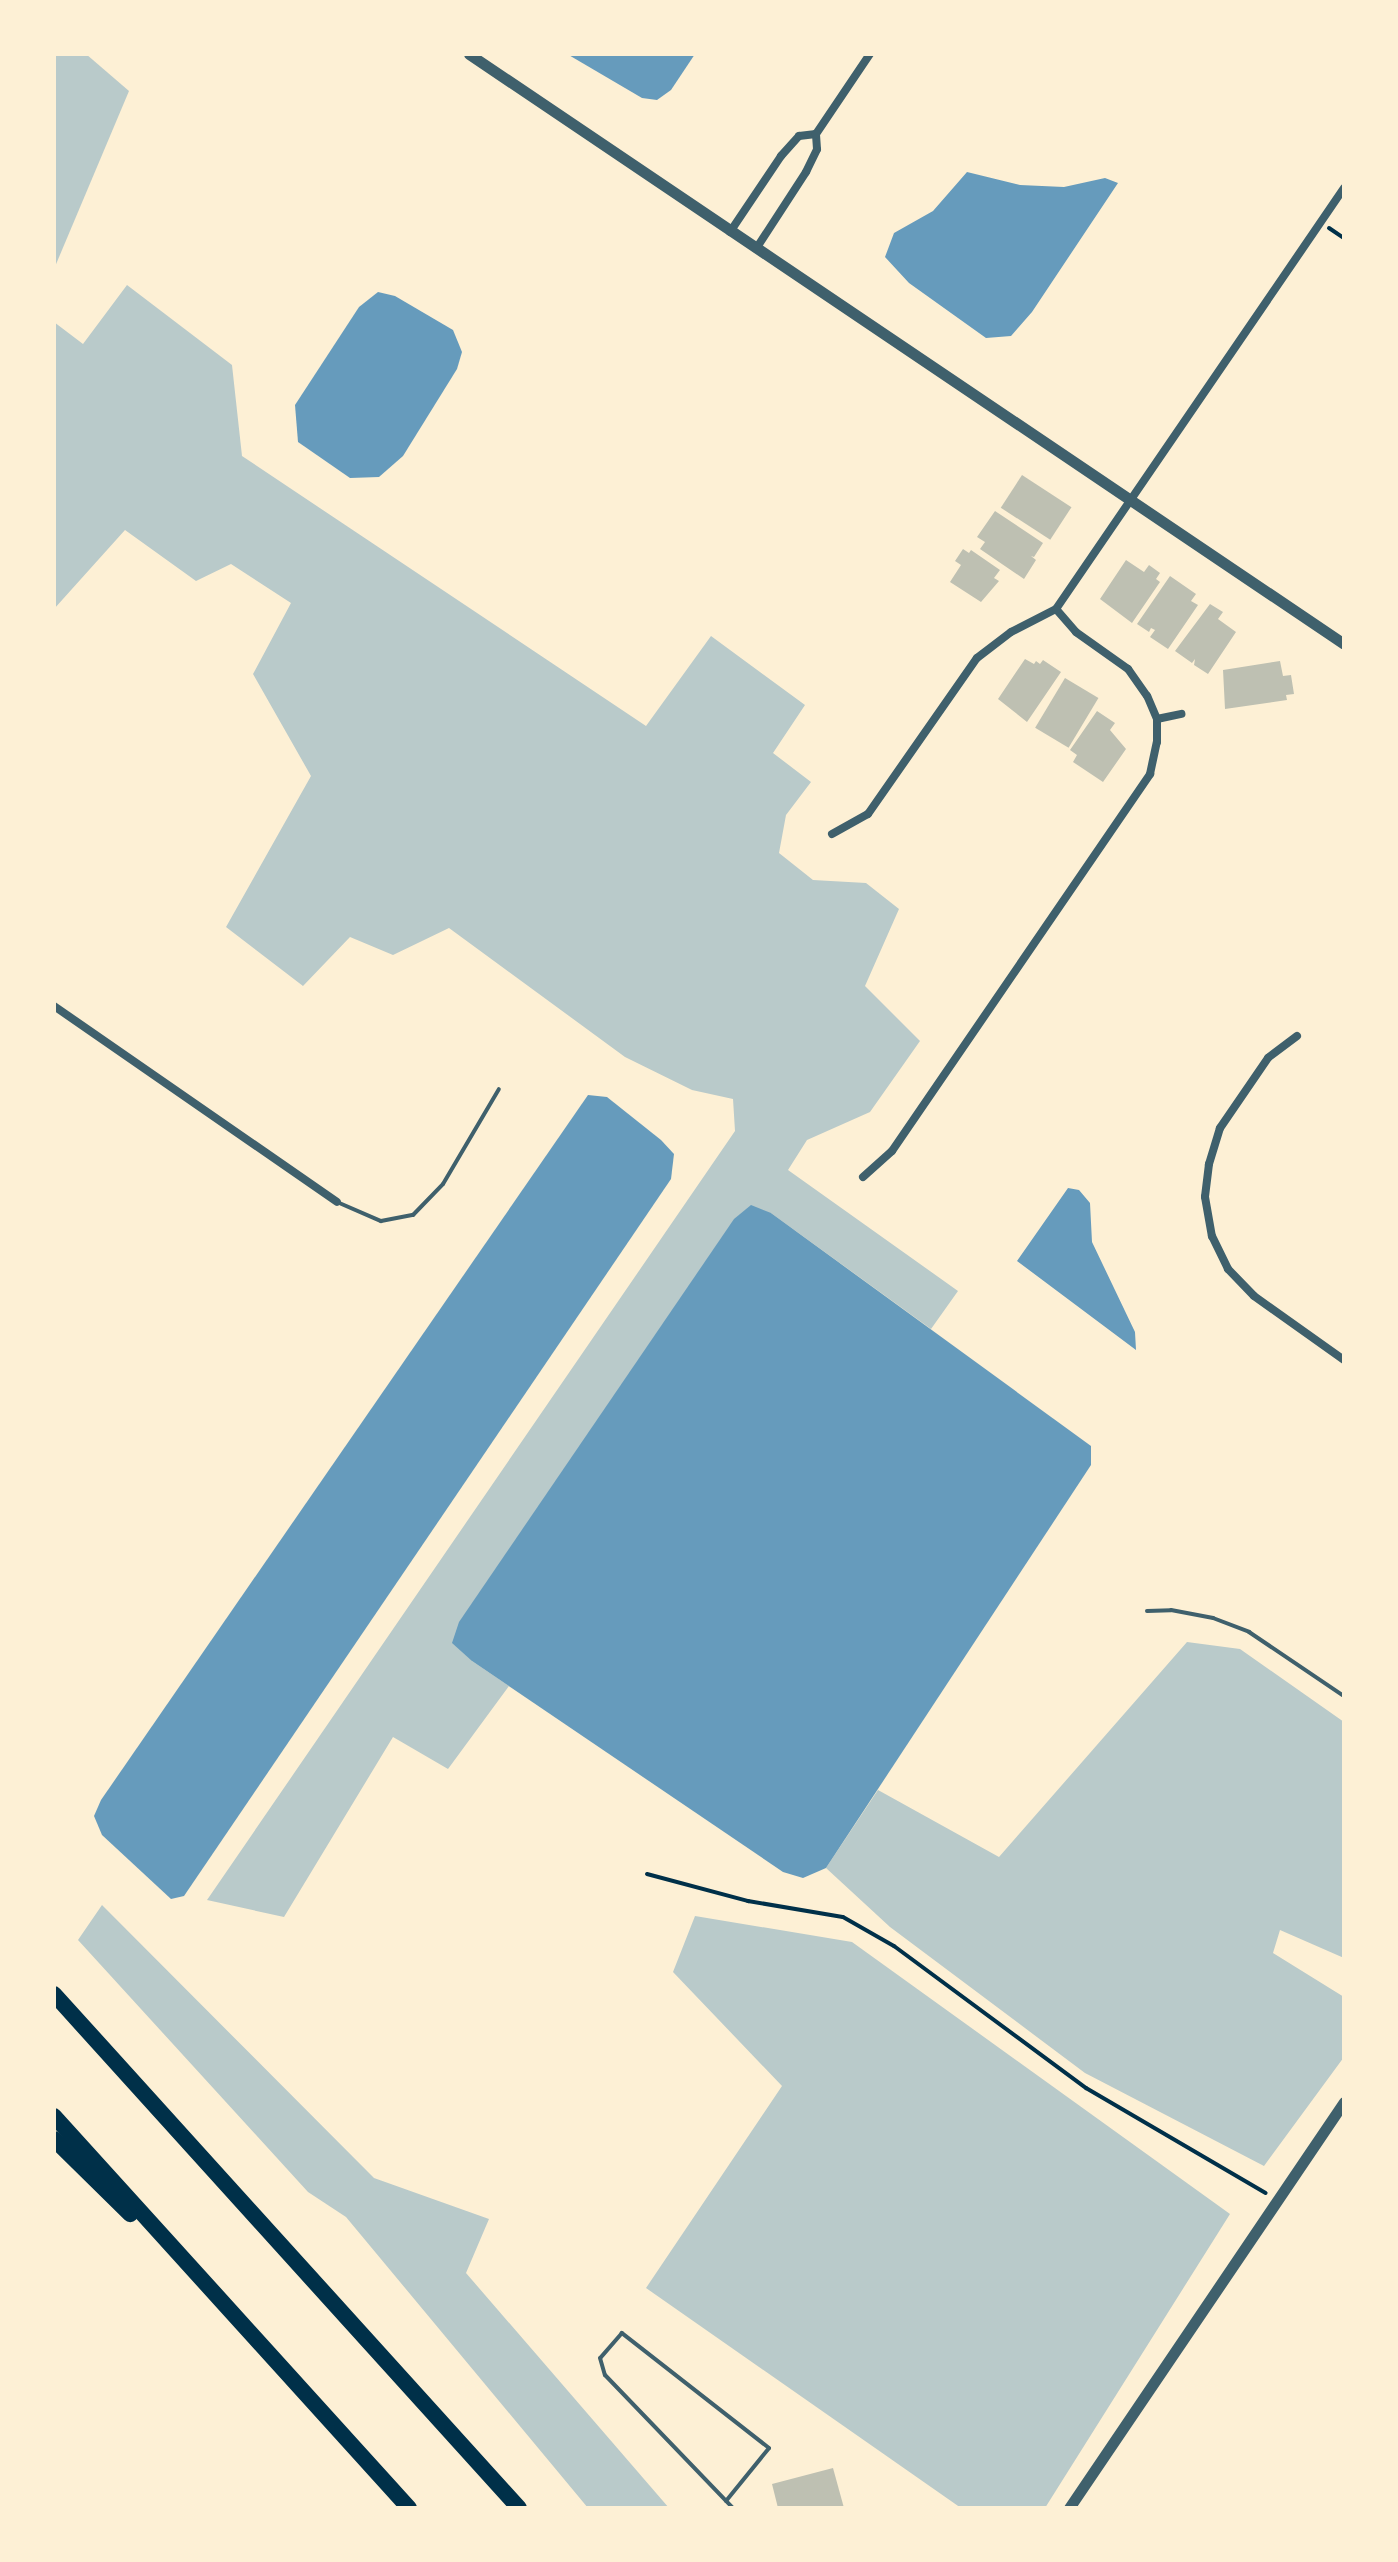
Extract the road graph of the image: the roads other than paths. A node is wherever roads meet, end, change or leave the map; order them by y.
1 (469, 54) edge
2 (870, 54) edge
3 (816, 134) junction
4 (1344, 188) edge
5 (730, 232) junction
6 (756, 249) junction
7 (1131, 500) junction
8 (1056, 609) junction
9 (1344, 644) edge
10 (1181, 714) dead end
11 (1157, 719) junction
12 (832, 834) dead end
13 (54, 1006) edge
14 (1297, 1036) dead end
15 (499, 1089) dead end
16 (863, 1177) dead end
17 (337, 1202) joint
18 (1344, 1360) edge
19 (1147, 1611) dead end
20 (1344, 1696) edge
21 (54, 1994) edge
22 (1344, 2102) edge
23 (54, 2116) edge
24 (54, 2139) edge
25 (266, 2349) junction
26 (726, 2501) junction
27 (409, 2508) edge
28 (519, 2508) edge
29 (733, 2508) edge
30 (1069, 2508) edge

1 - 5 street
2 - 3 street
3 - 5 street
3 - 6 street
4 - 7 street
5 - 6 street
6 - 7 street
7 - 8 street
7 - 9 street
8 - 11 street
8 - 12 street
10 - 11 street
11 - 16 street
13 - 17 street
14 - 18 street
15 - 17 lane
19 - 20 lane
21 - 28 highway
22 - 30 street
23 - 25 highway
24 - 25 highway
25 - 27 highway
26 - 26 lane
26 - 29 lane

